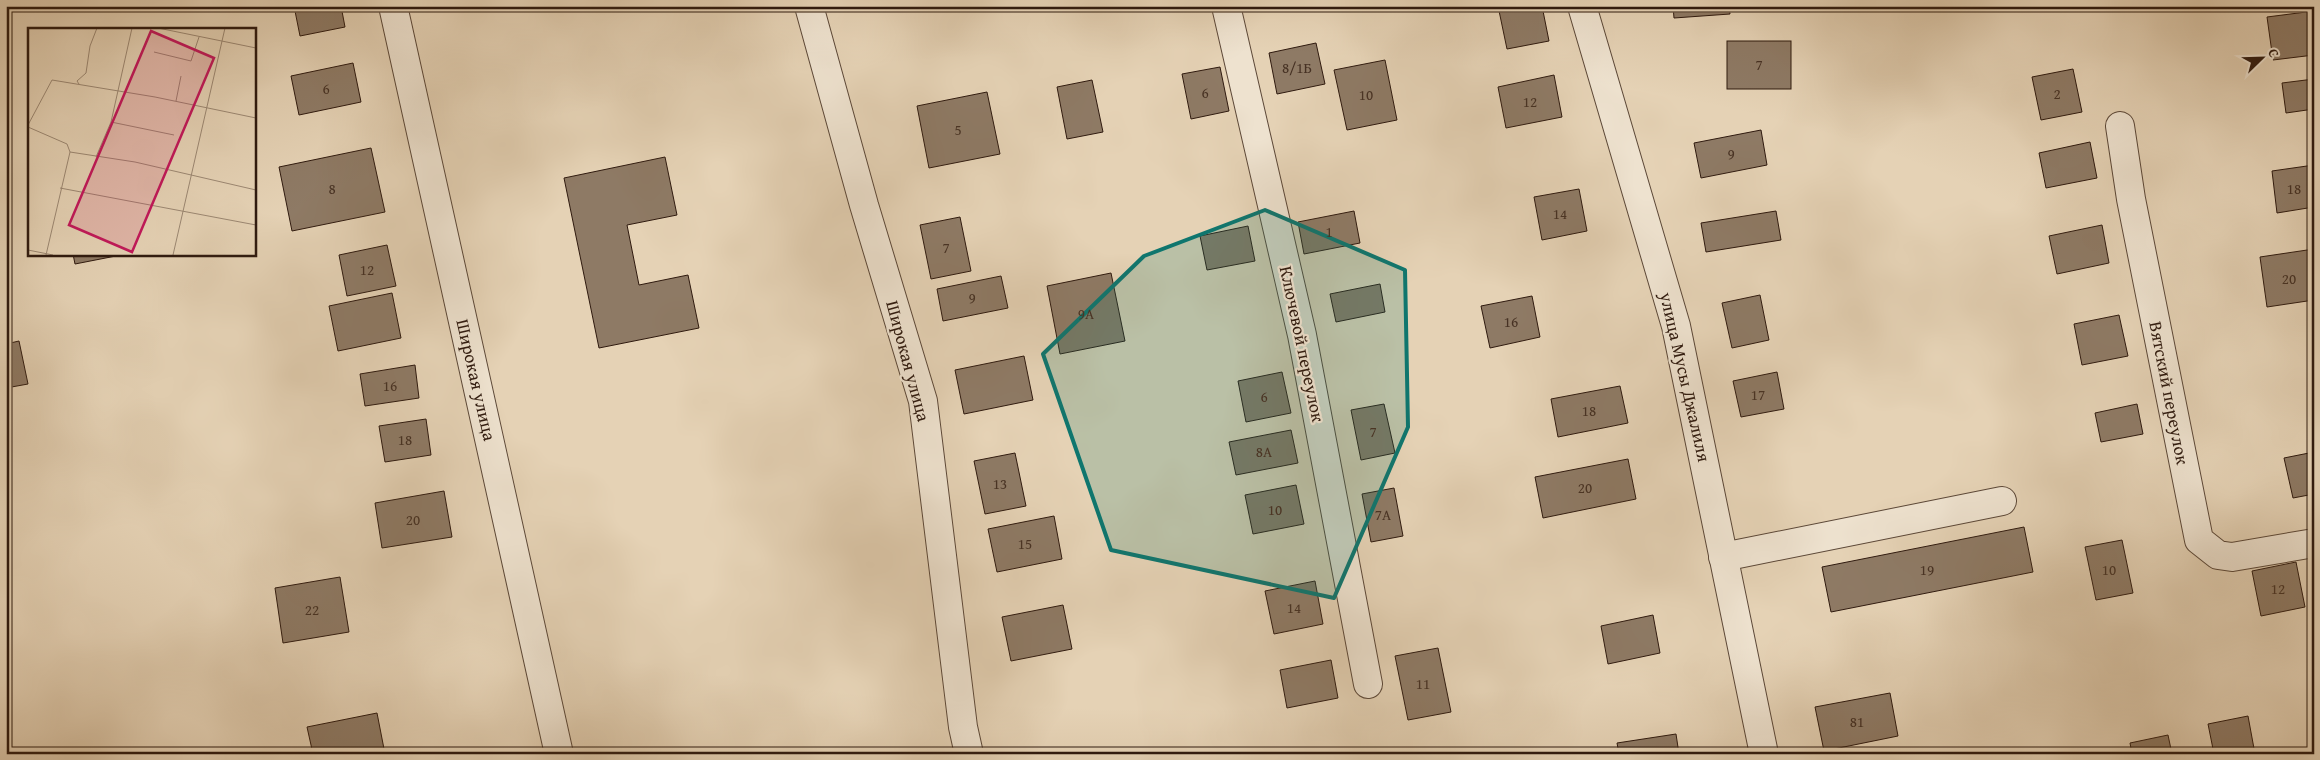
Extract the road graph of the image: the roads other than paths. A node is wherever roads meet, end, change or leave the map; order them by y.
1 (393, 6) edge
2 (809, 6) edge
3 (1226, 6) edge
4 (1582, 6) edge
5 (2120, 126) dead end
6 (2002, 501) dead end
7 (2314, 543) edge
8 (1724, 557) junction
9 (1368, 684) dead end
10 (559, 754) edge
11 (969, 754) edge
12 (1764, 754) edge

1 - 10 street, Широкая улица
2 - 11 street, Широкая улица
3 - 9 street, Ключевой переулок
4 - 8 street, улица Мусы Джалиля
5 - 7 street, Вятский переулок
6 - 8 street
8 - 12 street, улица Мусы Джалиля

